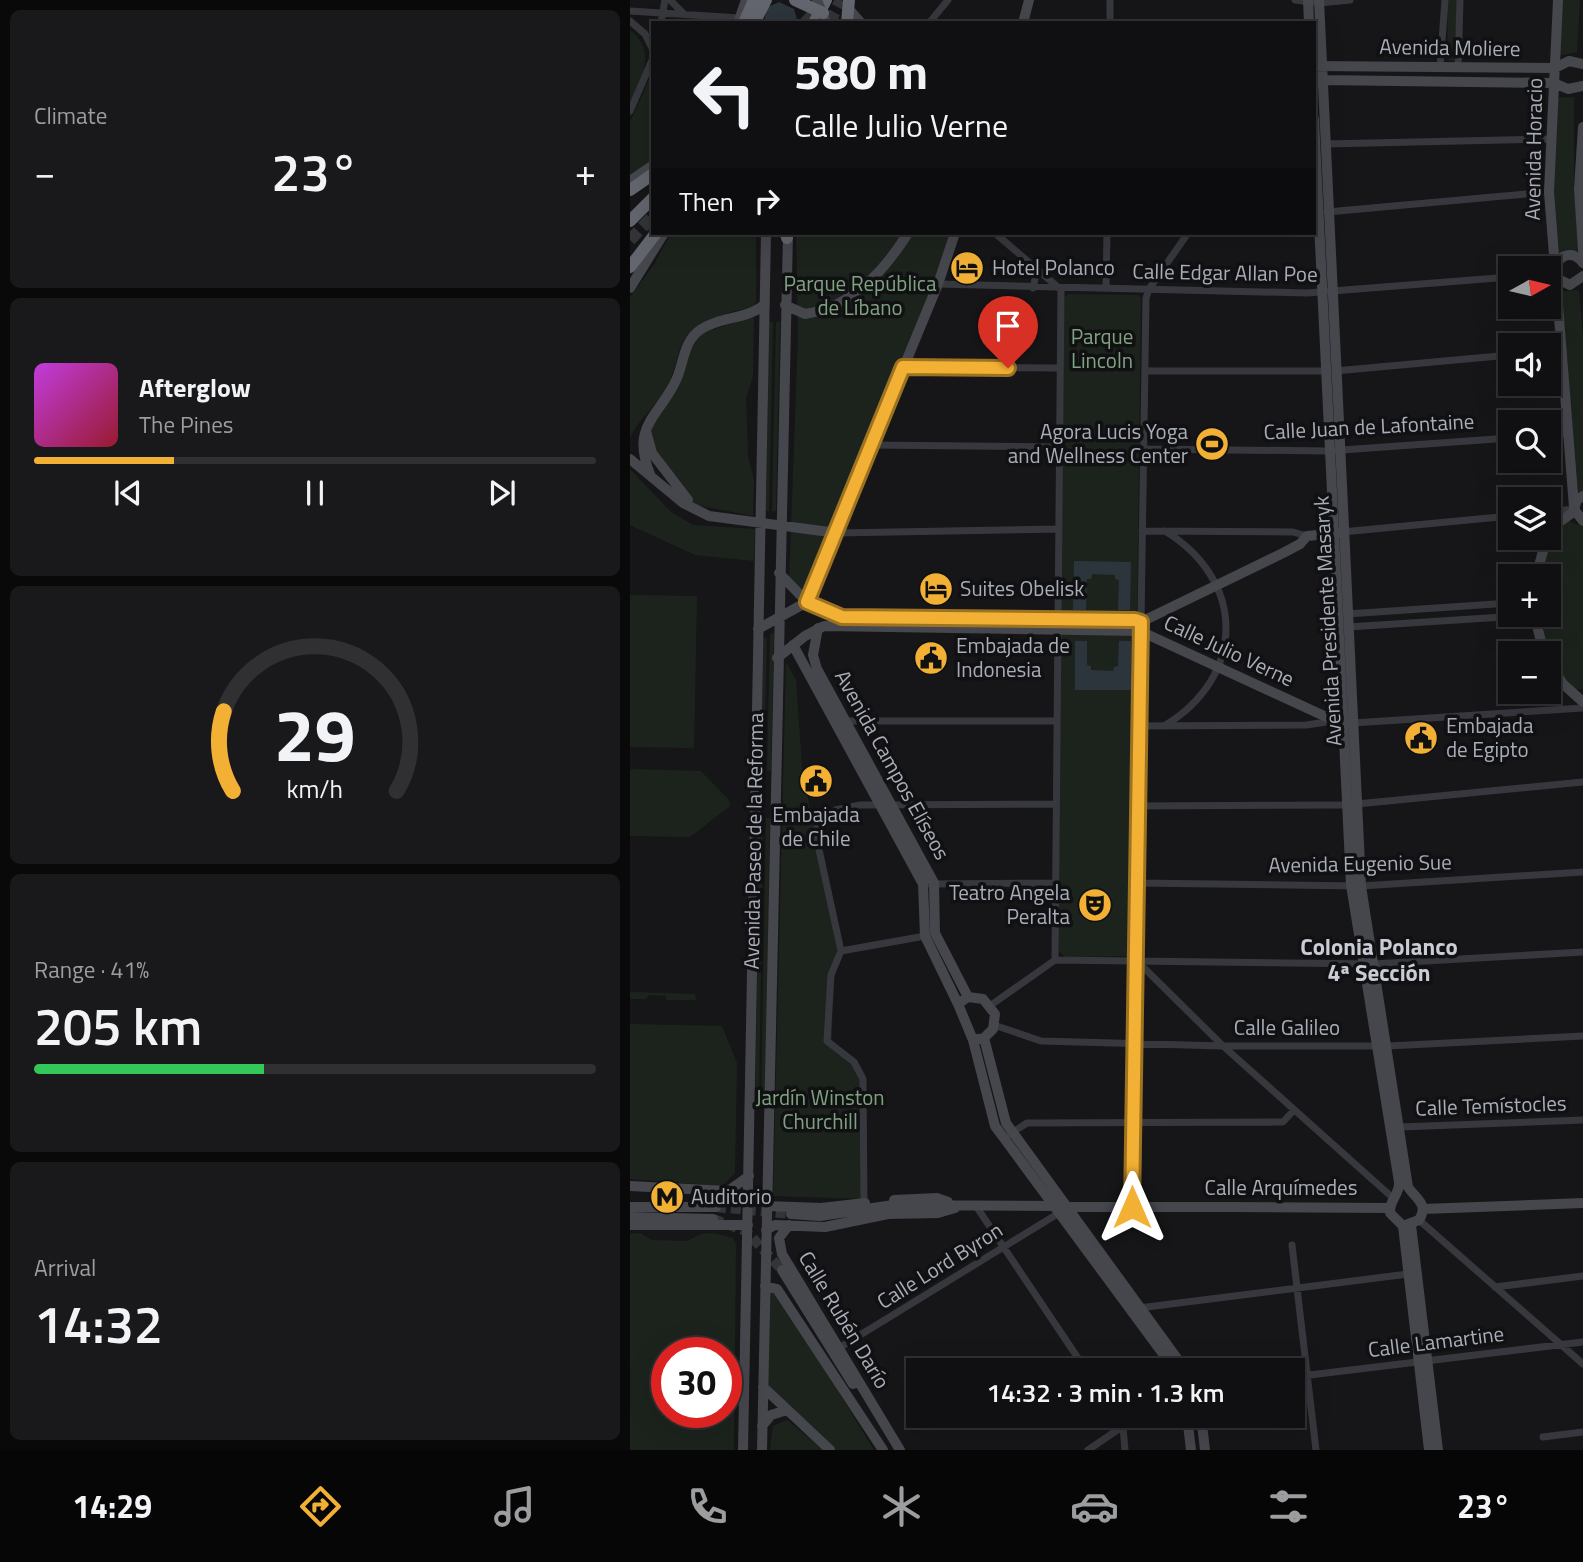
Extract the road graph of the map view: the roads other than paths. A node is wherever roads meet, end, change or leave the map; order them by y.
1 (667, 0) edge
2 (746, 0) edge
3 (762, 0) edge
4 (795, 0) edge
5 (817, 0) edge
6 (835, 0) edge
7 (948, 0) edge
8 (1029, 0) edge
9 (1110, 0) edge
10 (1295, 0) edge
11 (1350, 0) edge
12 (1445, 0) edge
13 (1460, 0) edge
14 (1558, 0) edge
15 (1313, 1) edge
16 (849, 4) edge
17 (630, 11) edge
18 (662, 14) junction
19 (685, 15) junction
20 (823, 16) edge
21 (661, 21) edge
22 (741, 21) edge
23 (755, 21) edge
24 (860, 21) edge
25 (931, 21) edge
26 (1024, 21) edge
27 (1110, 21) edge
28 (1309, 21) edge
29 (1315, 21) edge
30 (630, 22) edge
31 (1316, 40) edge
32 (651, 46) edge
33 (651, 63) edge
34 (1583, 64) edge
35 (1318, 66) edge
36 (1440, 67) junction
37 (1458, 68) junction
38 (1555, 68) junction
39 (1322, 80) junction
40 (1554, 83) junction
41 (1583, 86) edge
42 (630, 111) edge
43 (1583, 127) edge
44 (1551, 139) junction
45 (1325, 144) junction
46 (1316, 150) edge
47 (651, 166) edge
48 (651, 175) edge
49 (630, 181) edge
50 (1581, 189) edge
51 (630, 190) edge
52 (1549, 192) junction
53 (651, 200) edge
54 (651, 212) edge
55 (1320, 212) edge
56 (630, 220) edge
57 (630, 232) edge
58 (655, 235) edge
59 (655, 235) edge
60 (656, 235) edge
61 (766, 235) edge
62 (787, 235) edge
63 (906, 235) edge
64 (954, 235) edge
65 (997, 235) edge
66 (1107, 235) edge
67 (1187, 235) edge
68 (1583, 251) edge
69 (1553, 256) edge
70 (1561, 258) edge
71 (1583, 263) edge
72 (631, 264) edge
73 (1037, 270) junction
74 (1583, 276) edge
75 (1498, 278) edge
76 (1561, 278) edge
77 (938, 284) junction
78 (1106, 287) junction
79 (630, 288) edge
80 (1033, 288) junction
81 (1061, 289) junction
82 (1149, 289) junction
83 (1327, 292) junction
84 (765, 304) junction
85 (785, 305) junction
86 (765, 316) junction
87 (784, 317) junction
88 (1559, 319) edge
89 (1562, 350) joint
90 (1498, 356) edge
91 (903, 367) junction
92 (1060, 368) junction
93 (1145, 371) junction
94 (1330, 371) junction
95 (648, 418) junction
96 (1568, 433) junction
97 (1561, 434) edge
98 (1498, 439) edge
99 (872, 445) junction
100 (1059, 447) junction
101 (1145, 449) junction
102 (1334, 451) junction
103 (630, 459) edge
104 (650, 474) junction
105 (1583, 496) edge
106 (1574, 509) junction
107 (1561, 511) edge
108 (701, 513) junction
109 (1498, 517) edge
110 (1561, 520) edge
111 (1583, 521) edge
112 (761, 524) junction
113 (780, 525) junction
114 (1059, 529) junction
115 (1142, 531) junction
116 (1165, 531) junction
117 (837, 533) junction
118 (1338, 533) junction
119 (1307, 537) junction
120 (779, 573) junction
121 (1216, 585) junction
122 (807, 602) junction
123 (1498, 604) edge
124 (1347, 614) junction
125 (778, 616) junction
126 (1498, 617) edge
127 (1032, 619) junction
128 (1058, 619) junction
129 (1140, 627) junction
130 (1348, 627) junction
131 (818, 628) junction
132 (758, 629) junction
133 (1032, 631) junction
134 (1058, 631) junction
135 (793, 645) junction
136 (777, 658) junction
137 (1219, 667) junction
138 (1561, 681) edge
139 (1583, 702) edge
140 (1583, 708) edge
141 (845, 720) junction
142 (1056, 721) junction
143 (1344, 722) junction
144 (1139, 726) junction
145 (1164, 726) junction
146 (835, 727) junction
147 (1583, 782) edge
148 (878, 804) junction
149 (891, 804) junction
150 (1056, 804) junction
151 (1352, 804) junction
152 (1139, 806) junction
153 (1583, 872) edge
154 (1056, 883) junction
155 (1137, 883) junction
156 (928, 884) junction
157 (1356, 885) junction
158 (925, 936) junction
159 (841, 951) junction
160 (1583, 952) edge
161 (1055, 960) junction
162 (1136, 960) junction
163 (1368, 964) junction
164 (968, 997) junction
165 (958, 1004) junction
166 (990, 1005) junction
167 (994, 1025) junction
168 (1583, 1036) edge
169 (979, 1039) junction
170 (1133, 1043) junction
171 (1223, 1046) junction
172 (1383, 1046) junction
173 (1294, 1110) junction
174 (1583, 1120) edge
175 (1133, 1124) junction
176 (1399, 1127) junction
177 (1009, 1136) junction
178 (749, 1176) junction
179 (630, 1186) edge
180 (864, 1203) junction
181 (1391, 1203) junction
182 (1583, 1203) edge
183 (767, 1206) junction
184 (962, 1206) junction
185 (976, 1206) junction
186 (630, 1207) edge
187 (716, 1207) tunnel mouth
188 (1132, 1207) junction
189 (1060, 1209) junction
190 (1423, 1209) junction
191 (630, 1217) edge
192 (713, 1219) tunnel mouth
193 (790, 1219) junction
194 (1411, 1224) junction
195 (630, 1225) edge
196 (747, 1225) junction
197 (766, 1230) junction
198 (1293, 1245) dead end
199 (1004, 1246) junction
200 (782, 1270) tunnel mouth
201 (1408, 1274) junction
202 (1583, 1276) edge
203 (765, 1286) junction
204 (1495, 1287) junction
205 (1297, 1288) junction
206 (1136, 1310) junction
207 (1583, 1342) edge
208 (1563, 1345) junction
209 (839, 1348) junction
210 (1078, 1358) edge
211 (1173, 1358) edge
212 (1423, 1361) junction
213 (1583, 1364) edge
214 (1305, 1375) edge
215 (1308, 1375) junction
216 (763, 1387) junction
217 (745, 1392) junction
218 (763, 1403) junction
219 (787, 1410) junction
220 (762, 1426) junction
221 (1121, 1428) edge
222 (1123, 1428) edge
223 (1188, 1428) edge
224 (1202, 1428) edge
225 (1583, 1432) edge
226 (891, 1436) junction
227 (1543, 1437) dead end
228 (743, 1450) edge
229 (762, 1450) edge
230 (830, 1450) edge
231 (883, 1450) edge
232 (900, 1450) edge
233 (1088, 1450) edge
234 (1125, 1450) edge
235 (1191, 1450) edge
236 (1205, 1450) edge
237 (1316, 1450) edge
238 (1422, 1450) edge
239 (1429, 1450) edge
240 (1438, 1450) edge

1 - 18 street
1 - 19 street
2 - 22 street
3 - 22 highway
3 - 23 highway
4 - 20 highway, bridge
5 - 20 street, bridge
6 - 20 highway
7 - 25 street
8 - 26 street
9 - 27 street
10 - 15 street
11 - 15 street
12 - 36 street
13 - 37 street
14 - 38 street, Avenida Horacio
15 - 28 street
15 - 29 street, Avenida Presidente Masaryk
16 - 24 street
17 - 18 street
18 - 19 street
18 - 21 street
19 - 22 street
30 - 32 street
31 - 35 street, Avenida Presidente Masaryk
33 - 42 street
34 - 38 street, Avenida Moliere
35 - 36 street, Avenida Moliere
35 - 39 street, Avenida Presidente Masaryk
36 - 37 street, Avenida Moliere
37 - 38 street, Avenida Moliere
38 - 40 street, Avenida Horacio
39 - 40 street, Avenida Moliere
39 - 45 street, Avenida Presidente Masaryk
40 - 41 street, Avenida Moliere
40 - 44 street, Avenida Horacio
43 - 50 street
44 - 45 street
44 - 52 street, Avenida Horacio
45 - 55 street, Avenida Presidente Masaryk
46 - 55 street, Avenida Presidente Masaryk
47 - 49 street
48 - 51 highway
50 - 68 street
52 - 55 street
52 - 69 street, Avenida Horacio
53 - 56 highway
54 - 57 highway
55 - 83 street, Avenida Presidente Masaryk
58 - 72 highway
59 - 72 highway
60 - 79 street
61 - 84 street, Avenida Paseo de la Reforma
62 - 85 street, Avenida Paseo de la Reforma
63 - 85 street
64 - 77 street
65 - 73 street
66 - 78 street
67 - 82 street
70 - 71 street
73 - 80 street
73 - 81 street
74 - 76 street
75 - 83 street, Calle Edgar Allan Poe
77 - 80 street, Calle Edgar Allan Poe
77 - 91 street
78 - 81 street, Calle Edgar Allan Poe
78 - 82 street, Calle Edgar Allan Poe
80 - 81 street, Calle Edgar Allan Poe
81 - 92 street
82 - 83 street, Calle Edgar Allan Poe
82 - 93 street
83 - 94 street, Avenida Presidente Masaryk
84 - 86 street, Avenida Paseo de la Reforma
84 - 95 street
85 - 87 street, Avenida Paseo de la Reforma
86 - 87 street
86 - 112 street, Avenida Paseo de la Reforma
87 - 113 street, Avenida Paseo de la Reforma
88 - 89 street, Avenida Horacio
89 - 96 street, Avenida Horacio
90 - 94 street
91 - 92 street
91 - 99 street
92 - 100 street
93 - 94 street
93 - 101 street
94 - 102 street, Avenida Presidente Masaryk
95 - 104 street
95 - 108 street
96 - 97 street
96 - 106 street, Avenida Horacio
98 - 102 street, Calle Juan de Lafontaine
99 - 100 street
99 - 117 street
100 - 114 street
101 - 102 street, Calle Juan de Lafontaine
101 - 115 street
102 - 118 street, Avenida Presidente Masaryk
103 - 104 street
104 - 108 street
105 - 106 street
106 - 107 street
106 - 110 street
106 - 111 street
108 - 112 street
109 - 118 street
112 - 113 street
112 - 132 street, Avenida Paseo de la Reforma
113 - 117 street
113 - 120 street, Avenida Paseo de la Reforma
114 - 117 street
114 - 128 street
115 - 116 street
115 - 129 street
116 - 119 street
116 - 121 street
117 - 122 street
118 - 119 street
118 - 124 street, Avenida Presidente Masaryk
118 - 143 street, Avenida Presidente Masaryk
119 - 121 street
120 - 122 street, Calle Julio Verne
120 - 125 street, Avenida Paseo de la Reforma
121 - 129 street
121 - 137 street
122 - 125 street
122 - 127 street, Calle Julio Verne
123 - 124 street
124 - 130 street, Avenida Presidente Masaryk
125 - 132 street
125 - 136 street, Avenida Paseo de la Reforma
126 - 130 street
127 - 128 street, Calle Julio Verne
127 - 133 street
128 - 129 street, Calle Julio Verne
128 - 134 street
129 - 134 street, Calle Julio Verne
129 - 137 street, Calle Julio Verne
129 - 144 street
130 - 143 street, Avenida Presidente Masaryk
131 - 133 street, Calle Julio Verne
131 - 135 street
131 - 141 street, Avenida Campos Elíseos
132 - 178 street, Avenida Paseo de la Reforma
133 - 134 street, Calle Julio Verne
134 - 142 street
135 - 136 street
135 - 146 street, Avenida Campos Elíseos
136 - 183 street, Avenida Paseo de la Reforma
137 - 143 street, Calle Julio Verne
137 - 145 street
138 - 139 street
140 - 143 street
141 - 142 street
141 - 146 street
141 - 149 street, Avenida Campos Elíseos
142 - 150 street
143 - 145 street
143 - 151 street, Avenida Presidente Masaryk
144 - 145 street
144 - 152 street
146 - 148 street, Avenida Campos Elíseos
147 - 151 street
148 - 149 street
148 - 156 street, Avenida Campos Elíseos
148 - 159 street
149 - 150 street
149 - 156 street, Avenida Campos Elíseos
150 - 154 street
151 - 152 street
151 - 157 street, Avenida Presidente Masaryk
152 - 155 street
153 - 157 street, Avenida Eugenio Sue
154 - 156 street
154 - 161 street
155 - 157 street, Avenida Eugenio Sue
155 - 162 street
156 - 158 street, Avenida Campos Elíseos
156 - 164 street, Avenida Campos Elíseos
157 - 163 street, Avenida Presidente Masaryk
158 - 159 street
158 - 165 street, Avenida Campos Elíseos
159 - 180 street
160 - 163 street
161 - 162 street
161 - 166 street
162 - 163 street
162 - 170 street
162 - 171 street
163 - 172 street, Avenida Presidente Masaryk
164 - 165 street
164 - 166 street
165 - 169 street, Avenida Campos Elíseos
166 - 167 street
167 - 169 street
167 - 170 street, Calle Galileo
168 - 172 street, Calle Galileo
169 - 177 street
170 - 171 street, Calle Galileo
170 - 175 street
171 - 172 street, Calle Galileo
171 - 173 street
172 - 176 street, Avenida Presidente Masaryk
172 - 181 street, Avenida Presidente Masaryk
173 - 175 street
173 - 181 street
174 - 176 street, Calle Temístocles
175 - 177 street
175 - 188 street
176 - 190 street, Avenida Presidente Masaryk
177 - 189 street
178 - 179 street
178 - 196 street, Avenida Paseo de la Reforma
180 - 183 street, Calle Arquímedes
180 - 184 street, Calle Arquímedes
181 - 188 street, Calle Arquímedes
181 - 194 street
182 - 190 street
183 - 197 street, Avenida Paseo de la Reforma
184 - 185 street, Calle Arquímedes
184 - 193 street, Calle Arquímedes
185 - 189 street, Calle Arquímedes
185 - 199 street
186 - 187 street
188 - 189 street, Calle Arquímedes
189 - 199 street, Calle Lord Byron
189 - 206 street
190 - 194 street
191 - 192 street
193 - 197 street, Calle Arquímedes
193 - 209 street, Calle Rubén Darío
194 - 201 street
194 - 204 street
194 - 212 street
195 - 196 street
196 - 217 street, Avenida Paseo de la Reforma
197 - 203 street, Avenida Paseo de la Reforma
198 - 205 street
199 - 209 street, Calle Lord Byron
199 - 210 street
200 - 226 street
201 - 205 street
201 - 212 street
202 - 204 street
203 - 216 street, Avenida Paseo de la Reforma
203 - 231 street, Calle Rubén Darío
204 - 208 street
205 - 206 street
205 - 215 street
206 - 211 street
207 - 208 street, Calle Lamartine
208 - 212 street, Calle Lamartine
208 - 213 street
209 - 226 street, Calle Rubén Darío
212 - 215 street, Calle Lamartine
212 - 239 street
212 - 240 street
214 - 215 street, Calle Lamartine
215 - 237 street
216 - 218 street, Avenida Paseo de la Reforma
216 - 219 street
217 - 218 street
217 - 228 street, Avenida Paseo de la Reforma
218 - 219 street
218 - 220 street, Avenida Paseo de la Reforma
219 - 220 street
219 - 230 street
220 - 229 street, Avenida Paseo de la Reforma
221 - 233 street
222 - 234 street
223 - 235 street
224 - 236 street
225 - 227 street
226 - 232 street, Calle Rubén Darío
238 - 239 street

